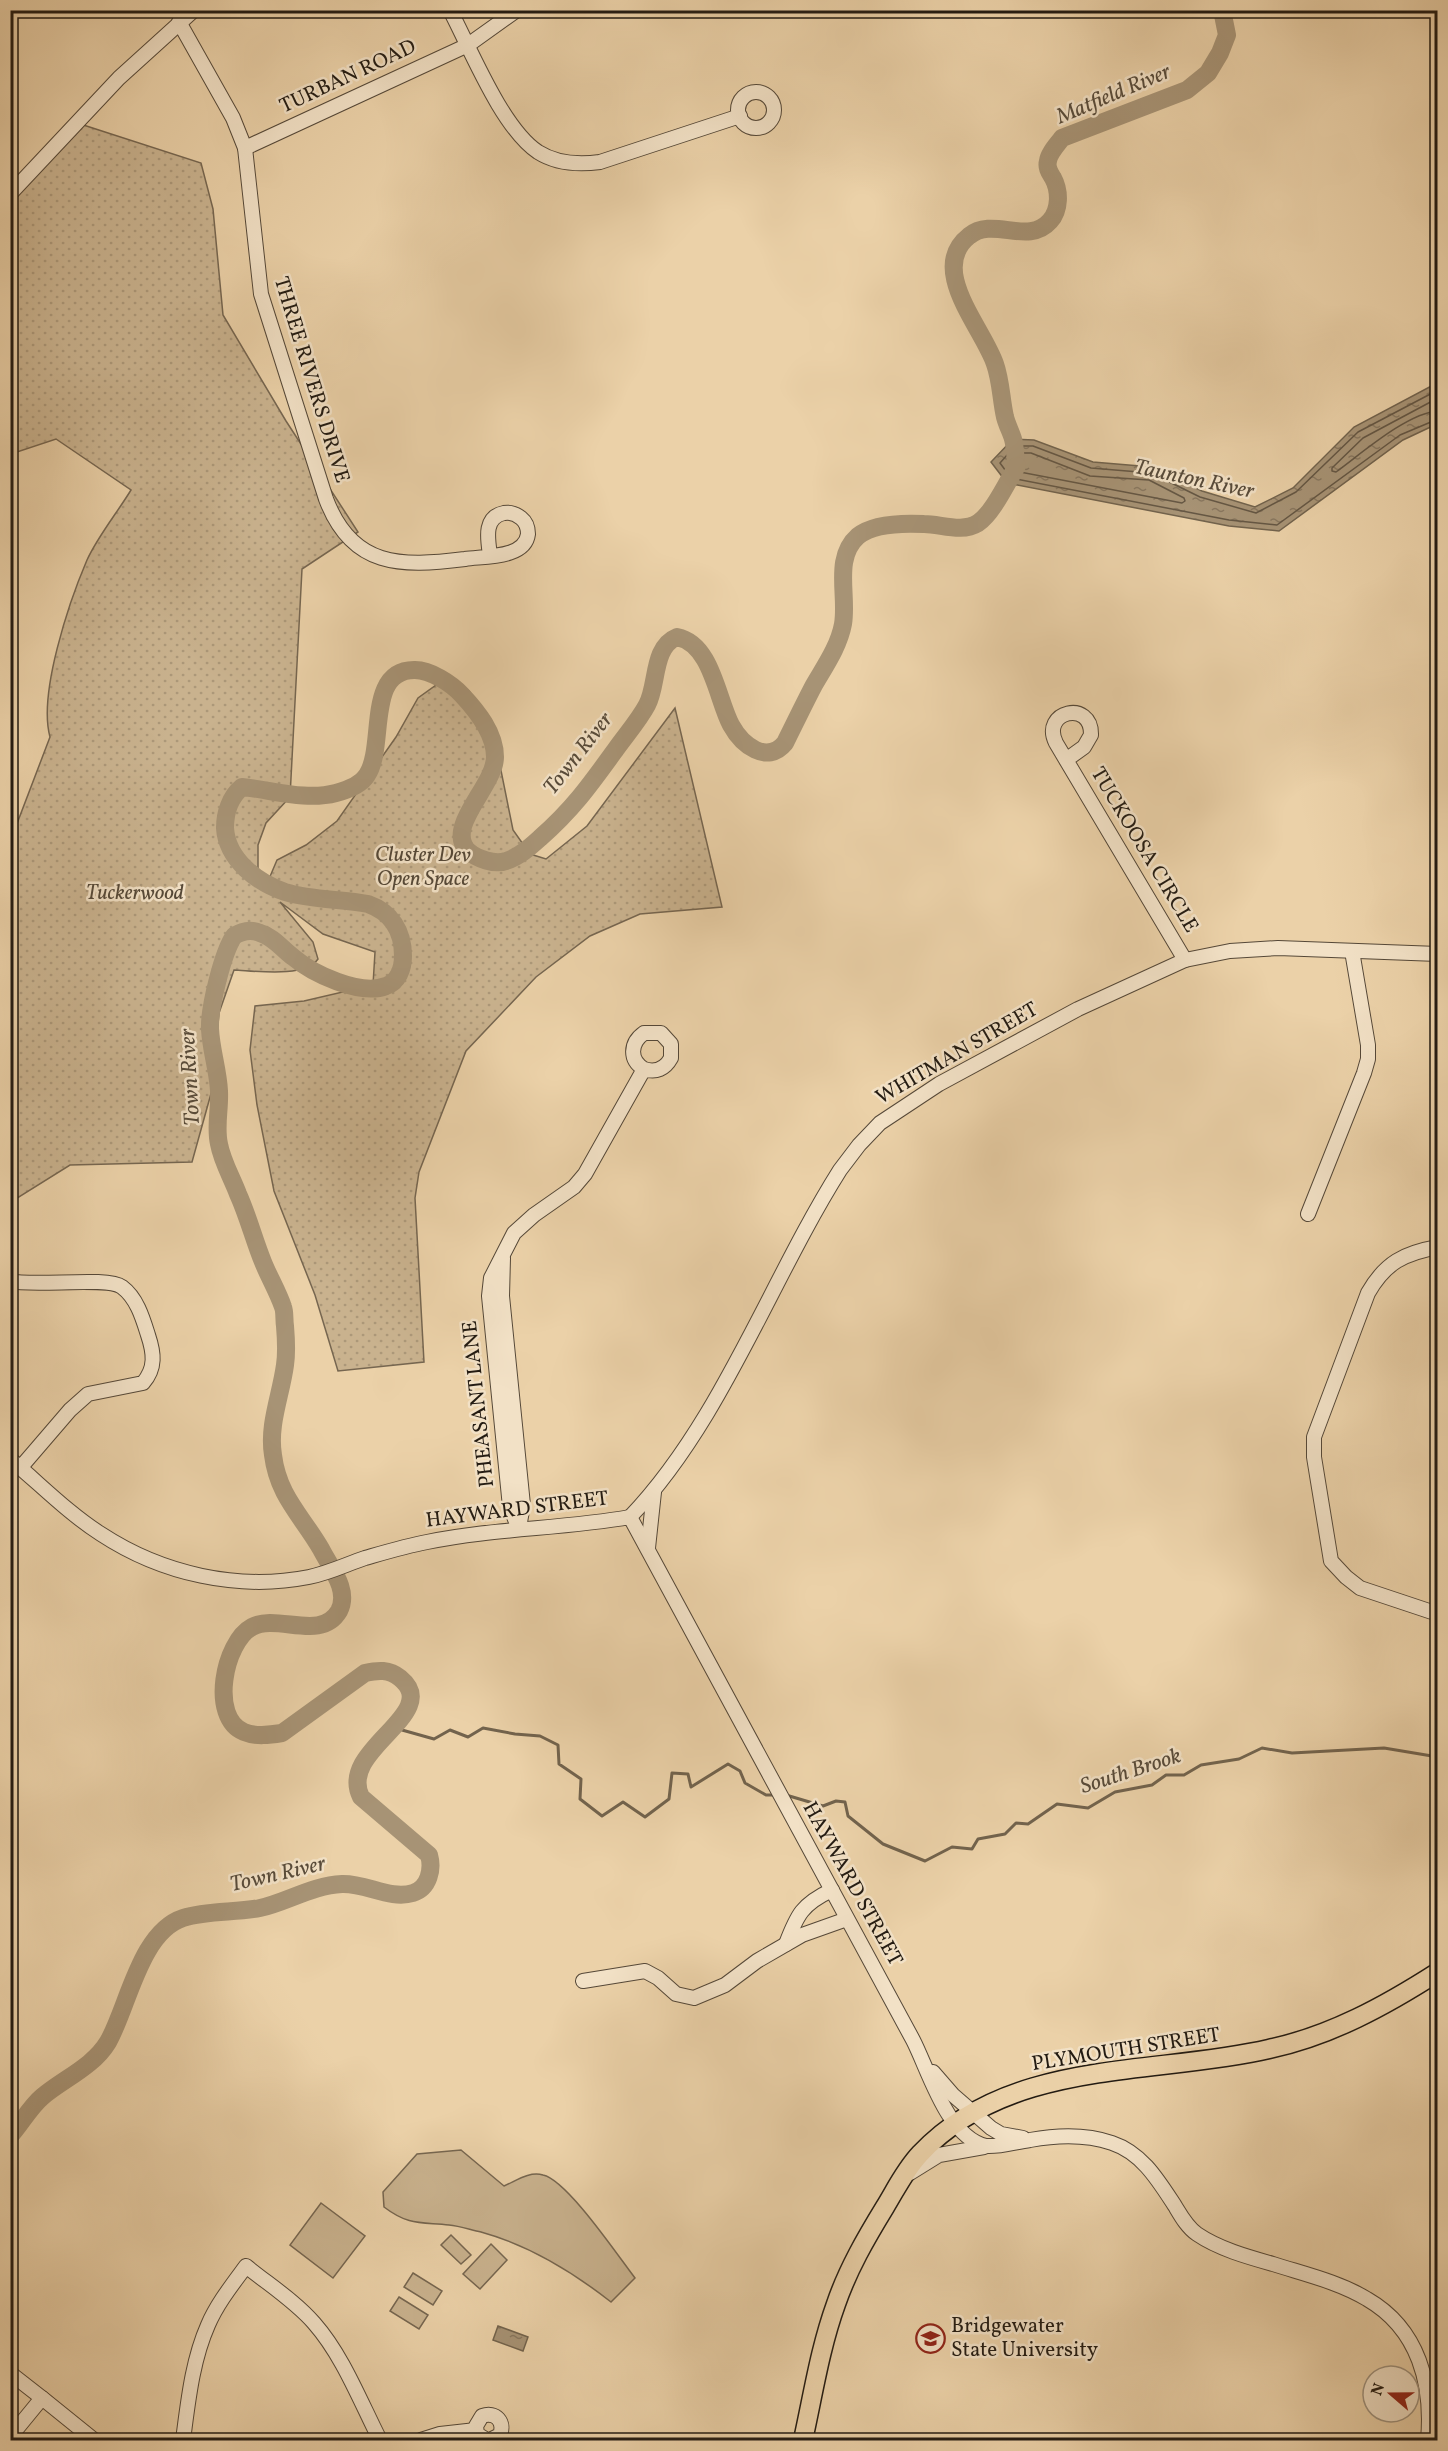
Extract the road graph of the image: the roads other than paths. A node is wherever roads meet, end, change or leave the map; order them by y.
1 (194, 10) edge
2 (450, 10) edge
3 (517, 10) edge
4 (179, 22) junction
5 (468, 45) junction
6 (740, 116) dead end
7 (245, 148) junction
8 (10, 194) edge
9 (490, 555) dead end
10 (1066, 760) dead end
11 (1352, 951) junction
12 (1437, 954) edge
13 (1185, 960) junction
14 (644, 1069) dead end
15 (1308, 1214) dead end
16 (1437, 1247) edge
17 (10, 1281) edge
18 (16, 1463) edge
19 (654, 1492) junction
20 (630, 1517) junction
21 (519, 1528) junction
22 (648, 1548) junction
23 (1437, 1614) edge
24 (832, 1890) junction
25 (847, 1919) junction
26 (786, 1944) junction
27 (1437, 1972) edge
28 (583, 1981) dead end
29 (925, 2063) junction
30 (975, 2112) junction
31 (955, 2124) junction
32 (1031, 2140) junction
33 (1003, 2146) junction
34 (903, 2176) junction
35 (10, 2373) edge
36 (42, 2398) junction
37 (476, 2430) junction
38 (10, 2437) edge
39 (94, 2440) edge
40 (183, 2440) edge
41 (380, 2440) edge
42 (421, 2440) edge
43 (489, 2440) edge
44 (803, 2440) edge
45 (1428, 2440) edge

1 - 4 street
2 - 5 street
3 - 5 street, TURBAN ROAD
4 - 7 street, THREE RIVERS DRIVE
4 - 8 street
5 - 6 street
5 - 7 street, TURBAN ROAD
7 - 9 street, THREE RIVERS DRIVE
10 - 13 street, TUCKOOSA CIRCLE
11 - 12 street, WHITMAN STREET
11 - 13 street, WHITMAN STREET
11 - 15 street
13 - 19 street, WHITMAN STREET
14 - 21 street, PHEASANT LANE
16 - 23 street
17 - 18 street
18 - 21 street, HAYWARD STREET
19 - 20 street, WHITMAN STREET
19 - 22 street
20 - 21 street, HAYWARD STREET
20 - 22 street, HAYWARD STREET
22 - 24 street, HAYWARD STREET
24 - 25 street, HAYWARD STREET
24 - 26 street
25 - 26 street
25 - 29 street, HAYWARD STREET
26 - 28 street
27 - 30 main road, PLYMOUTH STREET
29 - 30 street, HAYWARD STREET
29 - 31 street, HAYWARD STREET
30 - 31 main road, PLYMOUTH STREET
30 - 32 street, HAYWARD STREET
31 - 33 street, HAYWARD STREET
31 - 34 main road, PLYMOUTH STREET
32 - 33 street
32 - 45 street
33 - 34 street
34 - 44 main road, PLYMOUTH STREET
35 - 36 street
36 - 38 street
36 - 39 street
37 - 42 street
37 - 43 street
37 - 43 street
40 - 41 street

